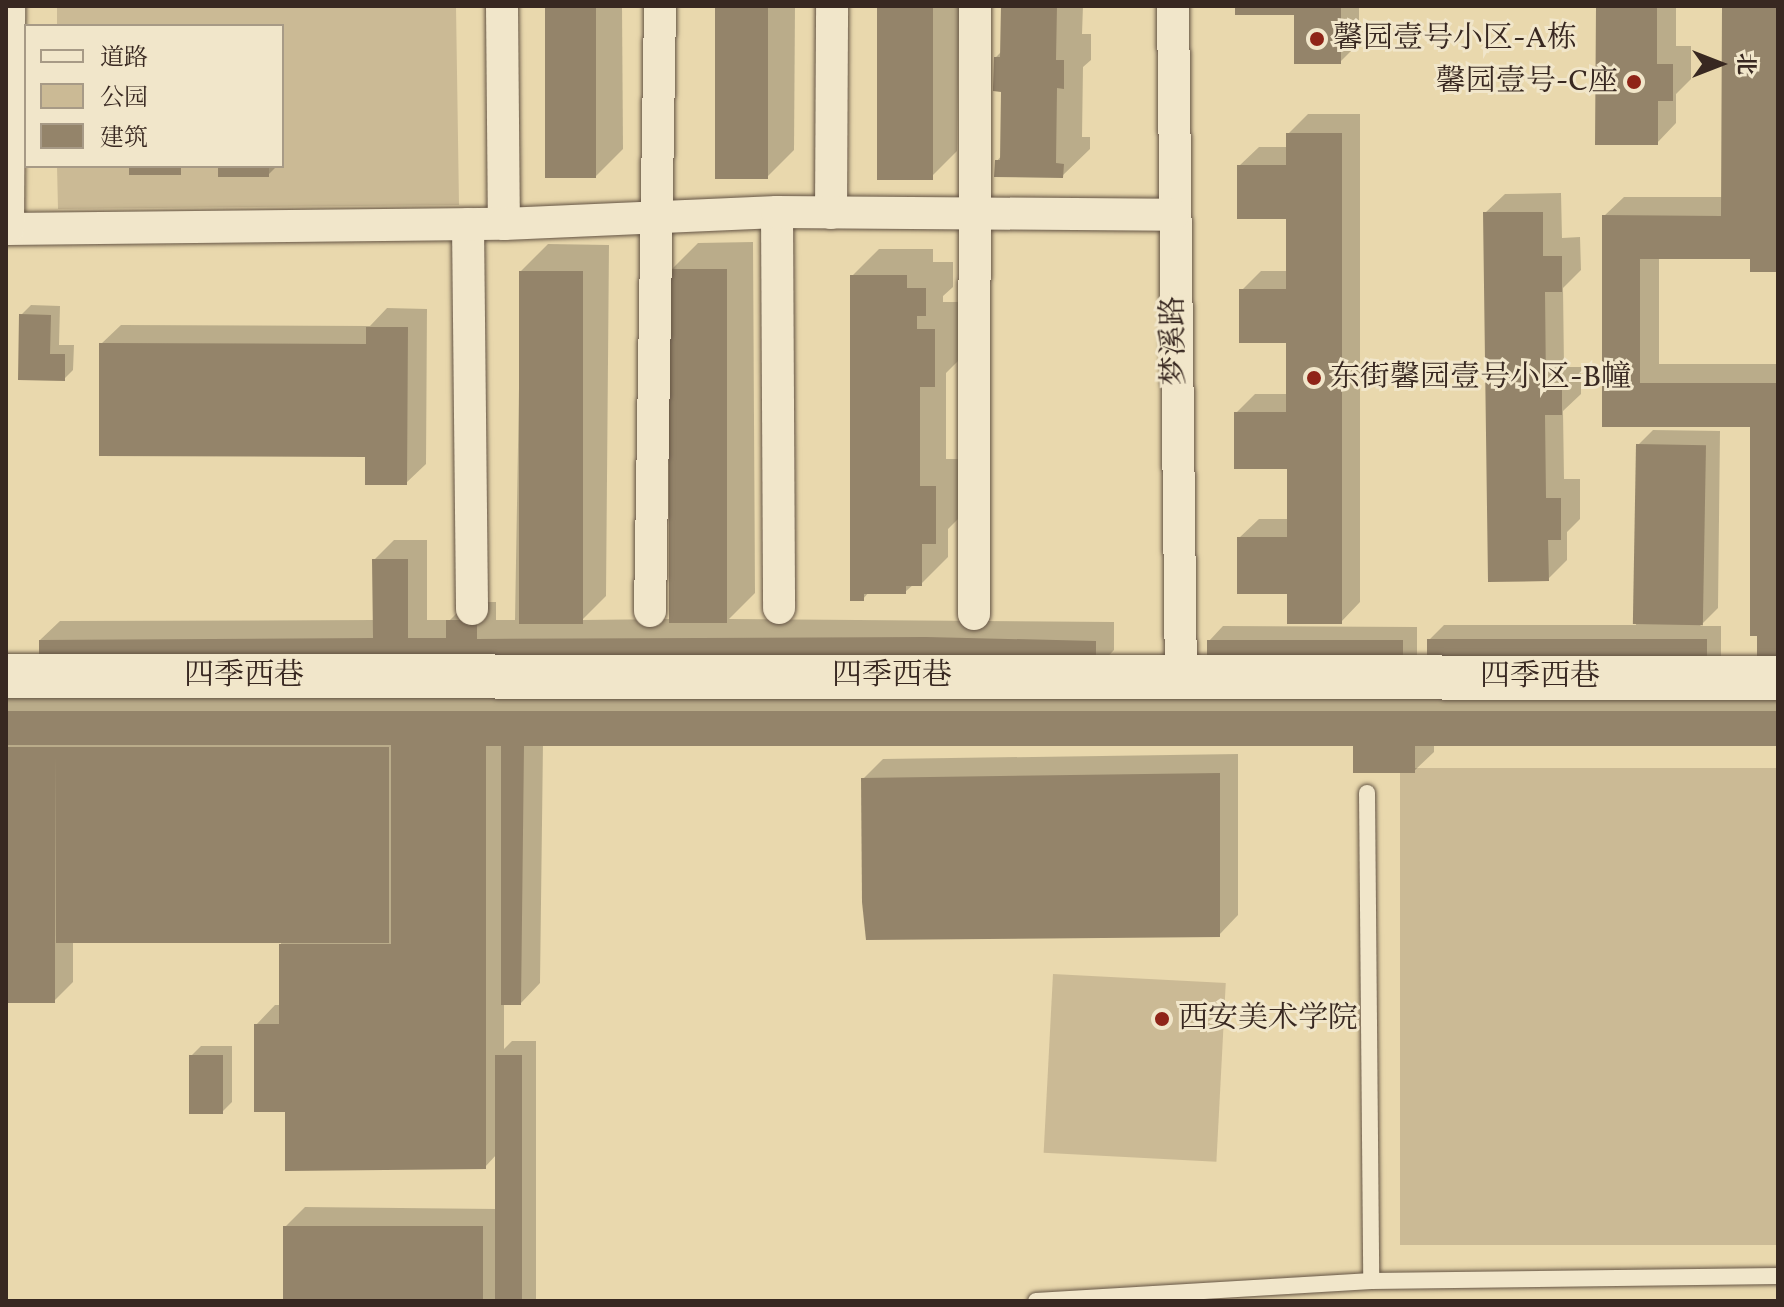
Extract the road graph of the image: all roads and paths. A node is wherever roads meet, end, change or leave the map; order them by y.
1 (9, 6) edge
2 (502, 6) edge
3 (660, 6) edge
4 (832, 6) edge
5 (975, 6) edge
6 (1173, 6) edge
7 (777, 212) junction
8 (831, 213) junction
9 (975, 213) junction
10 (1173, 215) junction
11 (657, 220) junction
12 (468, 224) junction
13 (504, 224) junction
14 (7, 229) edge
15 (779, 608) dead end
16 (472, 609) dead end
17 (650, 611) dead end
18 (974, 614) dead end
19 (6, 676) edge
20 (1181, 676) junction
21 (1778, 678) edge
22 (1367, 793) dead end
23 (1778, 1276) edge
24 (1371, 1281) junction
25 (1036, 1301) edge

1 - 14 street
2 - 13 street
3 - 11 street
4 - 8 street
5 - 9 street
6 - 10 street, 梦溪路
7 - 8 street
7 - 11 street
7 - 15 street
8 - 9 street
9 - 10 street
9 - 18 street
10 - 20 street, 梦溪路
11 - 13 street
11 - 17 street
12 - 13 street
12 - 14 street
12 - 16 street
19 - 20 street, 四季西巷
20 - 21 street, 四季西巷
22 - 24 lane
23 - 24 lane
24 - 25 lane

